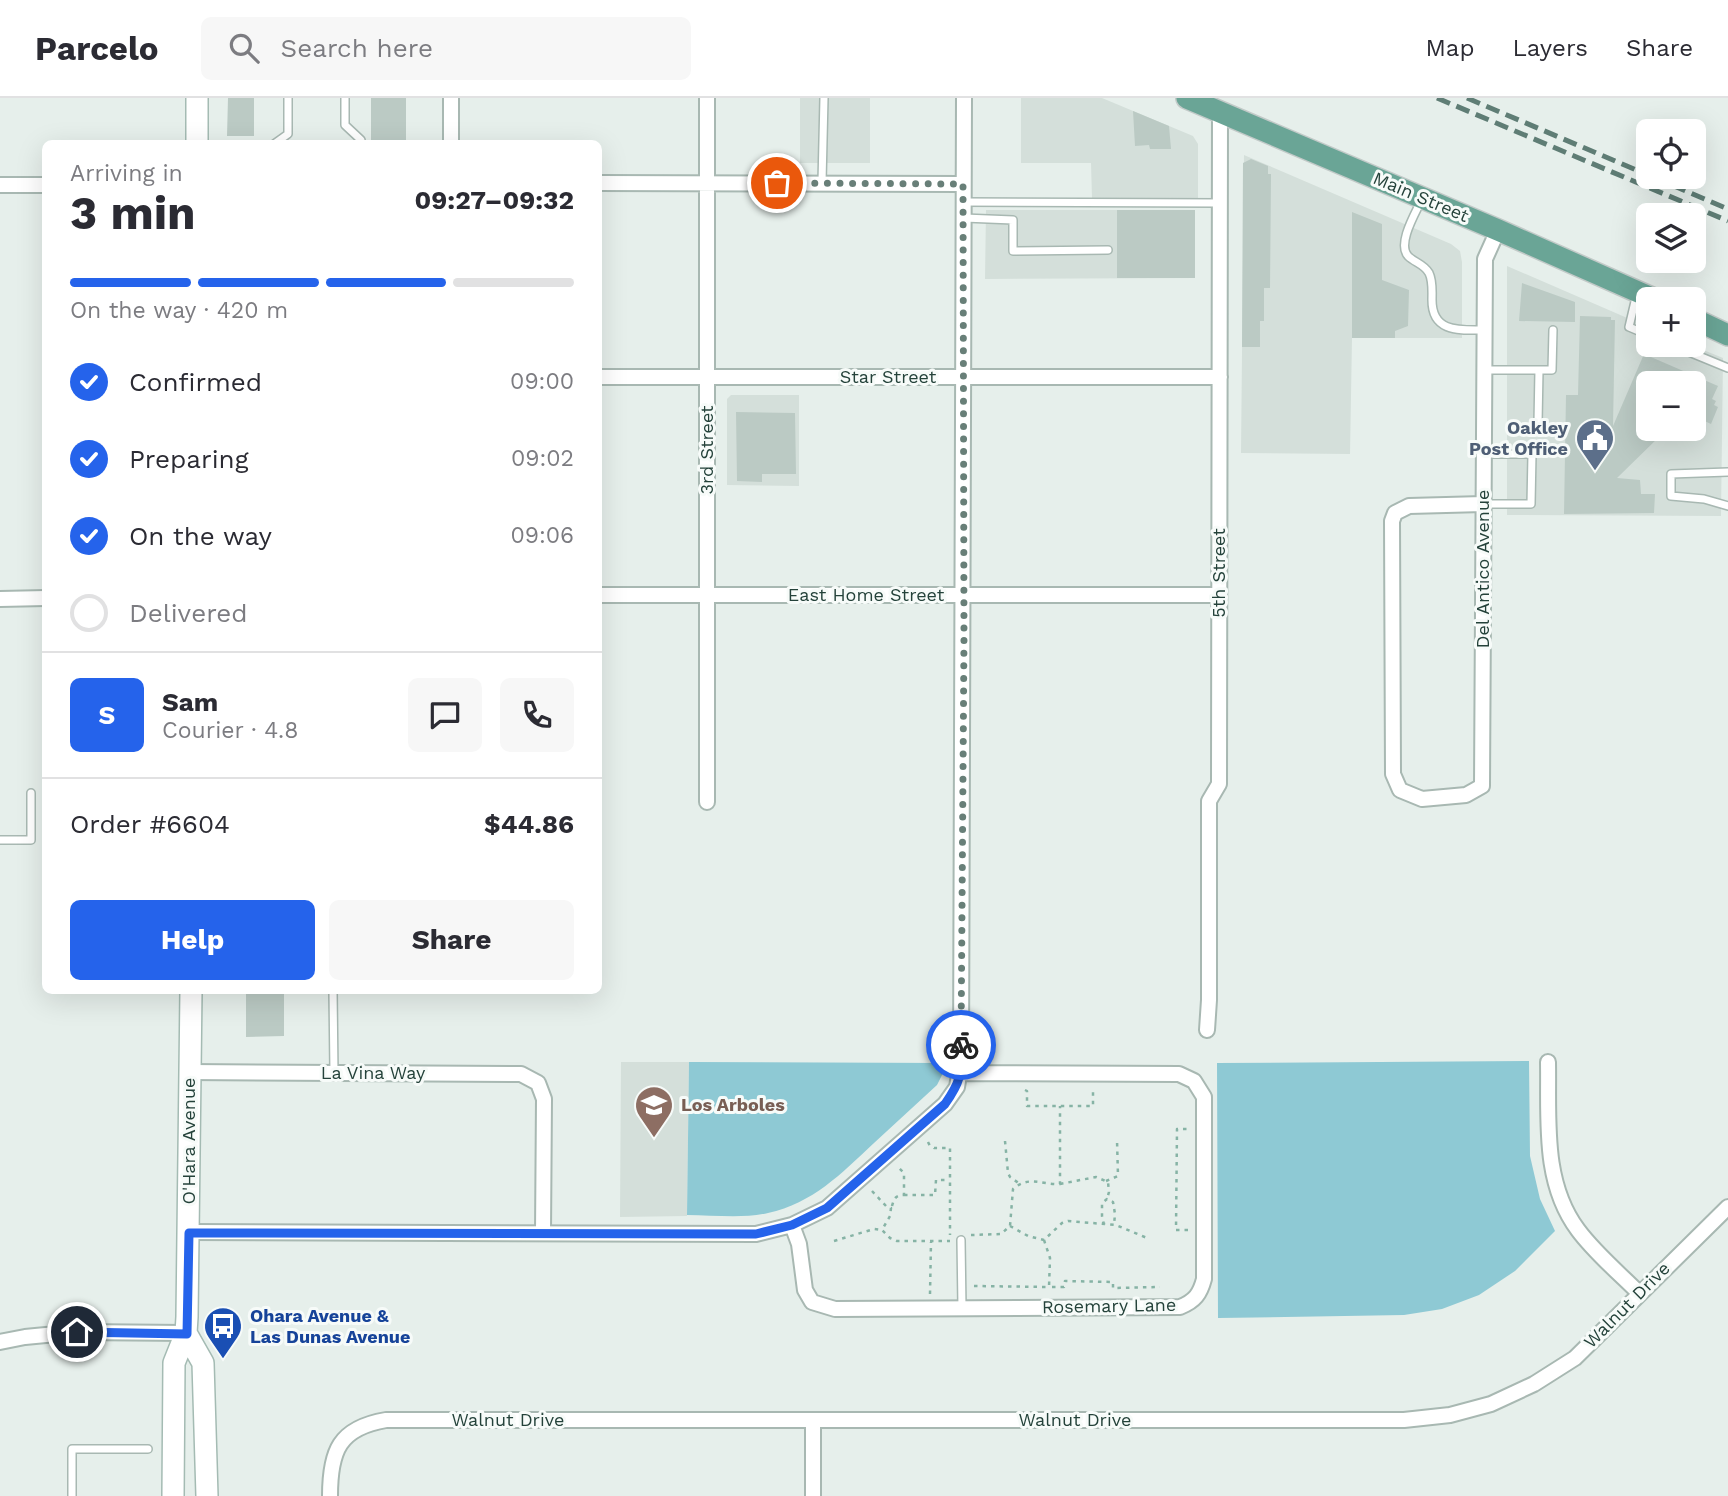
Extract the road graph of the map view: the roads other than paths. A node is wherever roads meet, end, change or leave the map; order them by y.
1 (197, 98) edge
2 (288, 98) edge
3 (345, 98) edge
4 (451, 98) edge
5 (707, 98) edge
6 (824, 98) edge
7 (964, 98) edge
8 (1187, 98) edge
9 (1220, 112) junction
10 (197, 140) edge
11 (280, 140) edge
12 (361, 140) edge
13 (451, 140) edge
14 (822, 182) junction
15 (602, 183) edge
16 (42, 184) edge
17 (707, 184) junction
18 (963, 184) junction
19 (0, 185) edge
20 (1422, 198) junction
21 (963, 202) junction
22 (1220, 203) junction
23 (963, 218) junction
24 (1498, 230) junction
25 (1108, 250) dead end
26 (1636, 291) edge
27 (1636, 314) edge
28 (1706, 325) edge
29 (1484, 330) junction
30 (1553, 330) dead end
31 (1636, 330) edge
32 (1728, 335) edge
33 (1701, 357) edge
34 (1728, 368) edge
35 (1483, 370) junction
36 (1539, 370) junction
37 (602, 377) edge
38 (707, 377) junction
39 (964, 377) junction
40 (1220, 377) junction
41 (1538, 423) dead end
42 (1483, 454) junction
43 (1728, 472) edge
44 (1483, 504) junction
45 (1728, 506) edge
46 (602, 595) edge
47 (706, 595) junction
48 (964, 595) junction
49 (1218, 595) junction
50 (42, 598) edge
51 (0, 599) edge
52 (31, 793) dead end
53 (707, 803) dead end
54 (0, 840) edge
55 (191, 994) edge
56 (333, 994) edge
57 (1207, 1030) dead end
58 (1548, 1062) dead end
59 (189, 1072) junction
60 (334, 1073) junction
61 (961, 1073) junction
62 (1728, 1207) edge
63 (792, 1225) junction
64 (543, 1232) junction
65 (189, 1233) junction
66 (960, 1238) road end
67 (1639, 1293) junction
68 (962, 1308) junction
69 (187, 1334) junction
70 (0, 1342) edge
71 (813, 1420) junction
72 (148, 1449) dead end
73 (72, 1496) edge
74 (173, 1496) edge
75 (207, 1496) edge
76 (330, 1496) edge
77 (813, 1496) edge

1 - 10 main road
2 - 11 lane
3 - 12 lane
4 - 13 street
5 - 17 street, 3rd Street
6 - 14 lane
7 - 18 street
8 - 9 main road, Main Street
9 - 20 main road, Main Street
9 - 22 street, 5th Street
14 - 17 street
14 - 18 street
15 - 17 street
16 - 19 street
17 - 38 street, 3rd Street
18 - 21 street
20 - 24 main road, Main Street
20 - 29 lane
21 - 22 lane
21 - 23 street
22 - 40 street, 5th Street
23 - 25 lane
23 - 39 street
24 - 26 main road, Main Street
24 - 29 street, Del Antico Avenue
27 - 31 lane
28 - 32 main road
29 - 35 street, Del Antico Avenue
30 - 36 lane
33 - 34 lane
35 - 36 lane
35 - 42 street, Del Antico Avenue
36 - 41 lane
37 - 38 street, Star Street
38 - 39 street, Star Street
38 - 47 street, 3rd Street
39 - 40 street, Star Street
39 - 48 street
40 - 49 street, 5th Street
42 - 44 street, Del Antico Avenue
42 - 44 lane
43 - 45 lane
44 - 44 street, Del Antico Avenue
46 - 47 street, East Home Street
47 - 48 street, East Home Street
47 - 53 street, 3rd Street
48 - 49 street, East Home Street
48 - 61 street
49 - 57 street, 5th Street
50 - 51 street
52 - 54 lane
55 - 59 main road, O'Hara Avenue
56 - 60 lane
58 - 67 street
59 - 60 street, La Vina Way
59 - 65 main road, O'Hara Avenue
60 - 64 street, La Vina Way
61 - 63 street
61 - 68 street, Rosemary Lane
62 - 67 street, Walnut Drive
63 - 64 street
63 - 68 street, Rosemary Lane
64 - 65 street
65 - 69 main road, O'Hara Avenue
66 - 68 lane
67 - 71 street, Walnut Drive
69 - 70 street
69 - 74 main road, O'Hara Avenue
69 - 75 main road, O'Hara Avenue
71 - 76 street, Walnut Drive
71 - 77 street
72 - 73 lane

